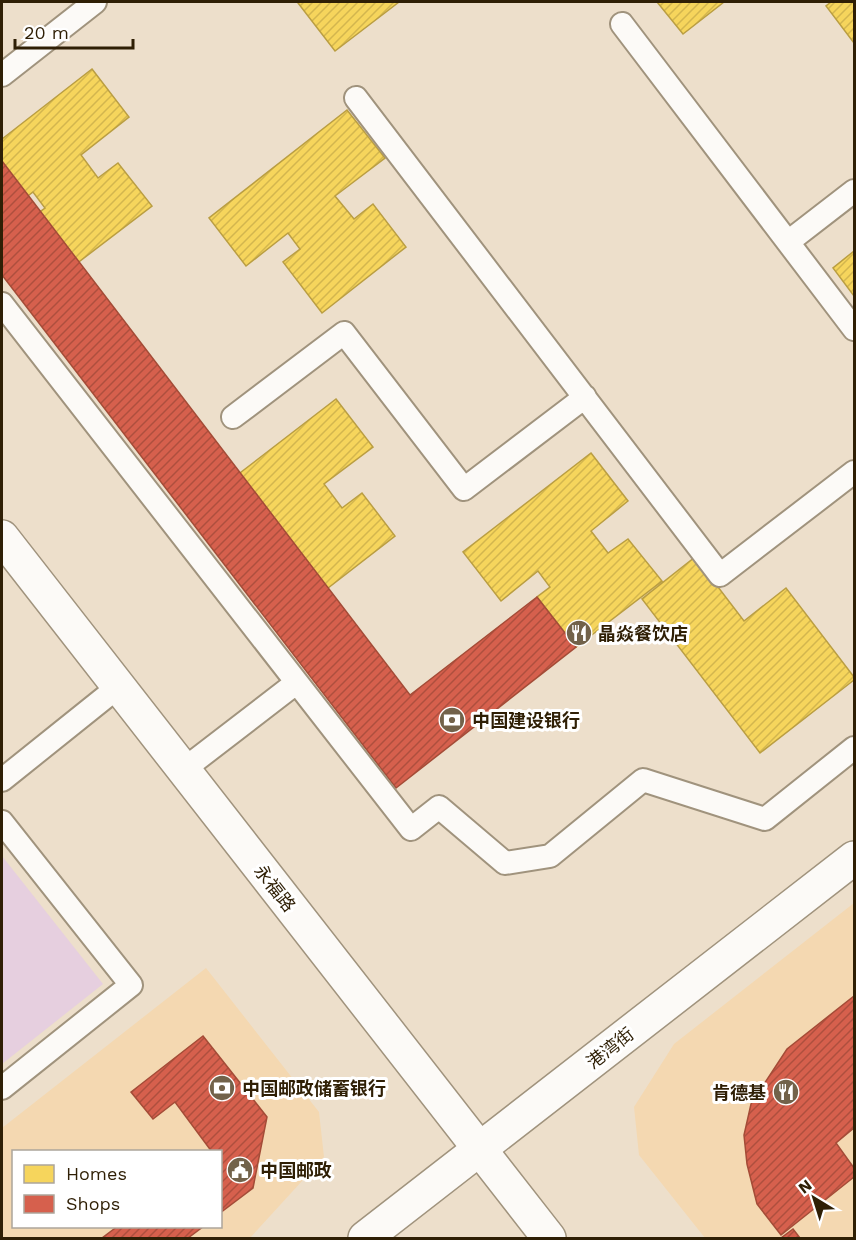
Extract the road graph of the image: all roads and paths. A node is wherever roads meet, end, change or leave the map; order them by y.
1 (95, 2) edge
2 (622, 24) dead end
3 (2, 75) edge
4 (356, 98) dead end
5 (855, 191) edge
6 (788, 242) junction
7 (2, 304) edge
8 (855, 329) edge
9 (585, 397) junction
10 (233, 417) dead end
11 (855, 472) edge
12 (2, 537) edge
13 (296, 682) junction
14 (118, 687) junction
15 (855, 748) edge
16 (183, 770) junction
17 (2, 780) edge
18 (2, 822) edge
19 (855, 858) edge
20 (2, 1088) edge
21 (479, 1150) junction
22 (365, 1239) edge
23 (549, 1239) edge

1 - 3 lane
2 - 6 lane
4 - 9 lane
5 - 6 lane
6 - 8 lane
7 - 13 lane
9 - 10 lane
9 - 11 lane
12 - 14 street, 永福路
13 - 15 lane
13 - 16 lane
14 - 16 street, 永福路
14 - 17 lane
16 - 21 street, 永福路
18 - 20 lane
19 - 21 street, 港湾街
21 - 22 street, 港湾街
21 - 23 street, 永福路

